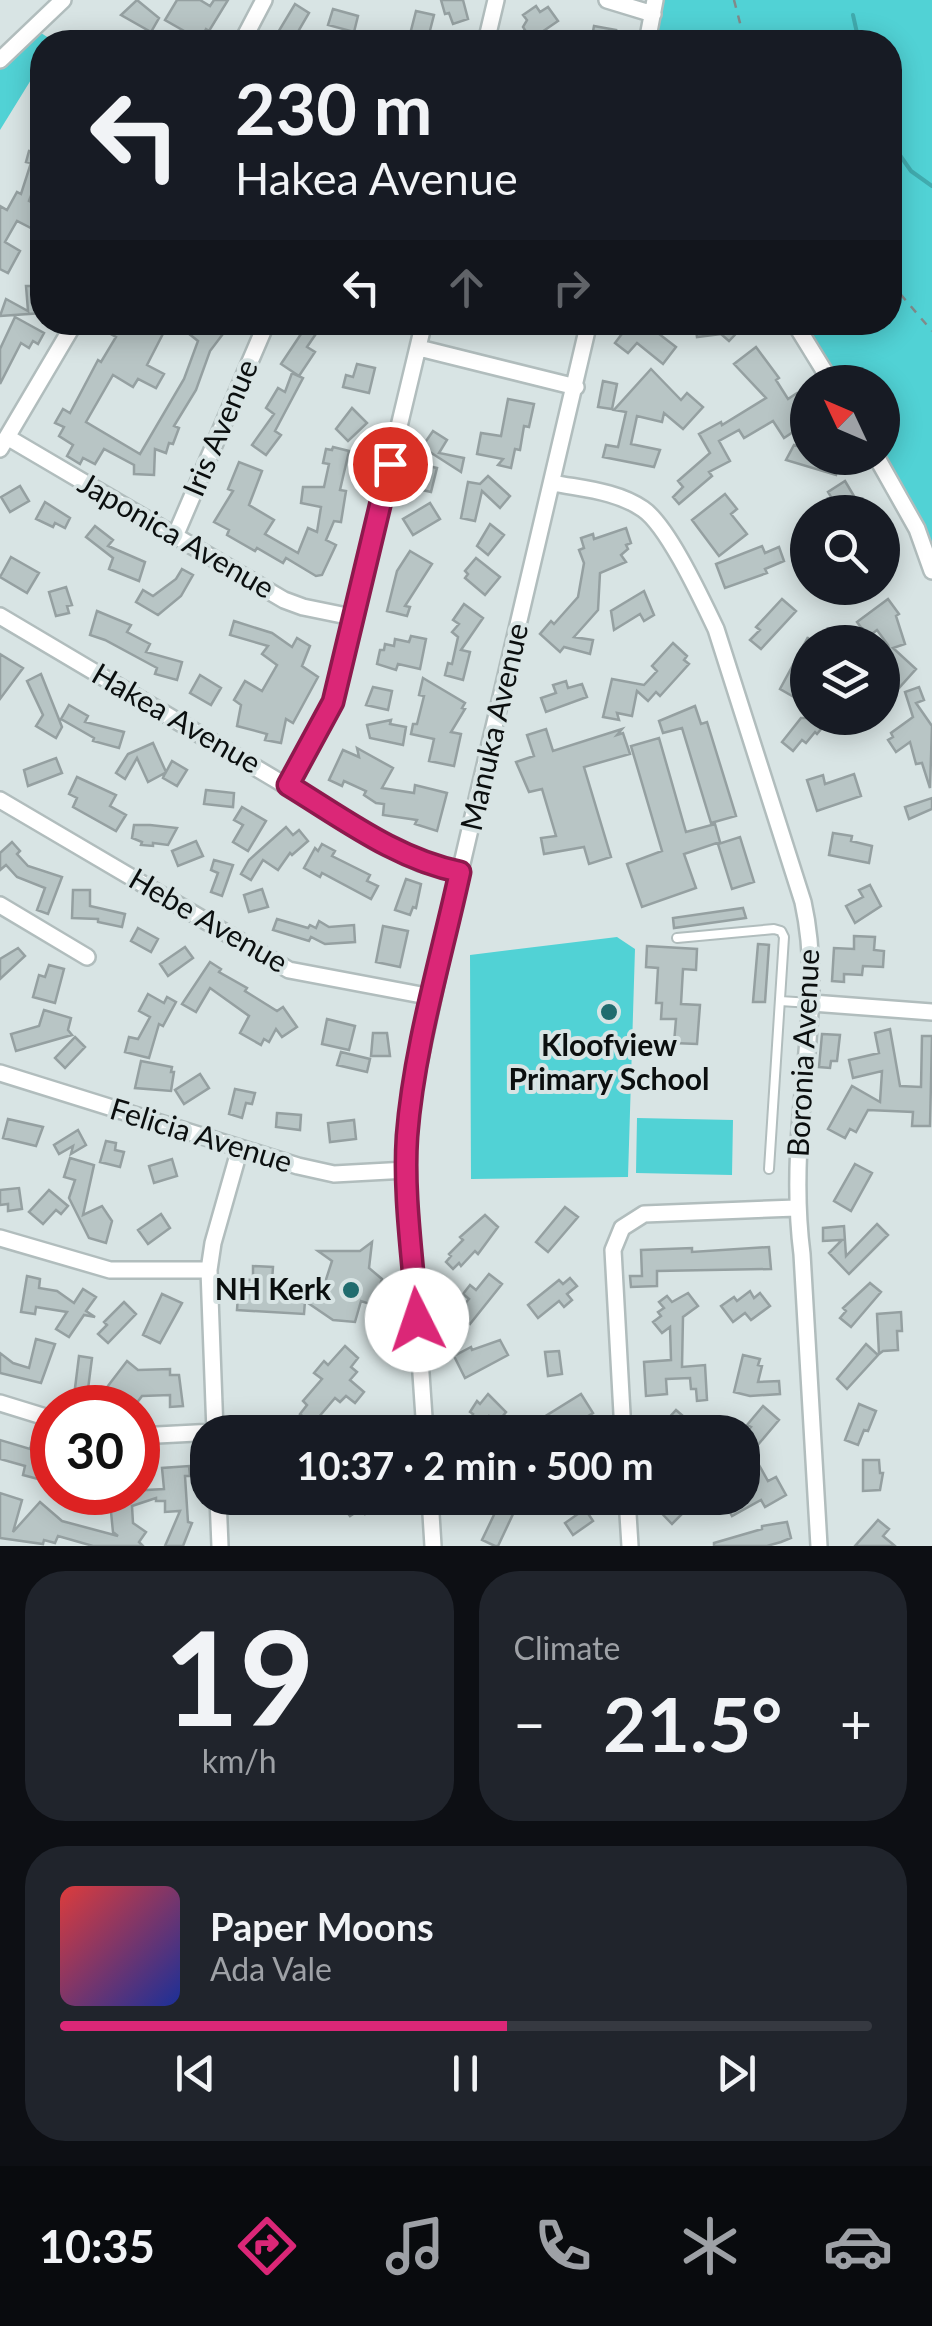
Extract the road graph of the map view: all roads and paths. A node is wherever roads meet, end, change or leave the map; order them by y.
1 (63, 0) edge
2 (264, 0) edge
3 (496, 0) edge
4 (607, 0) edge
5 (734, 0) edge
6 (654, 7) edge
7 (32, 30) edge
8 (248, 30) edge
9 (489, 30) edge
10 (742, 30) edge
11 (30, 31) edge
12 (0, 60) edge
13 (902, 296) edge
14 (932, 331) edge
15 (67, 335) edge
16 (261, 335) edge
17 (422, 335) edge
18 (586, 335) edge
19 (802, 335) edge
20 (419, 348) junction
21 (821, 365) edge
22 (576, 387) junction
23 (4, 443) edge
24 (887, 475) edge
25 (553, 483) junction
26 (176, 534) junction
27 (932, 571) edge
28 (0, 616) edge
29 (352, 618) junction
30 (288, 785) junction
31 (0, 800) edge
32 (460, 872) junction
33 (0, 904) edge
34 (677, 938) dead end
35 (86, 957) dead end
36 (432, 997) junction
37 (780, 1001) junction
38 (812, 1003) junction
39 (932, 1012) edge
40 (0, 1074) edge
41 (240, 1148) junction
42 (406, 1170) junction
43 (768, 1170) dead end
44 (796, 1208) junction
45 (0, 1238) edge
46 (209, 1270) junction
47 (0, 1404) edge
48 (30, 1413) edge
49 (214, 1415) edge
50 (424, 1415) edge
51 (622, 1415) edge
52 (190, 1433) edge
53 (160, 1435) edge
54 (219, 1515) edge
55 (431, 1515) edge
56 (628, 1515) edge
57 (220, 1546) edge
58 (434, 1546) edge
59 (630, 1546) edge
60 (819, 1546) edge

1 - 7 street
2 - 8 street
3 - 9 street
4 - 6 street
5 - 10 path
11 - 12 street
13 - 14 path
15 - 23 street
16 - 26 street, Iris Avenue
17 - 20 street
18 - 22 street, Manuka Avenue
19 - 21 street
20 - 22 street
20 - 29 street
22 - 25 street, Manuka Avenue
23 - 26 street, Japonica Avenue
24 - 27 street
25 - 32 street, Manuka Avenue
25 - 38 street, Boronia Avenue
26 - 29 street, Japonica Avenue
28 - 30 street, Hakea Avenue
29 - 30 street
30 - 32 street, Hakea Avenue
31 - 36 street, Hebe Avenue
32 - 36 street, Manuka Avenue
33 - 35 street
34 - 37 lane
36 - 42 street, Manuka Avenue
37 - 38 lane
37 - 43 lane
38 - 39 street
38 - 44 street, Boronia Avenue
40 - 41 street, Felicia Avenue
41 - 42 street, Felicia Avenue
41 - 46 street
42 - 50 street, Manuka Avenue
44 - 51 street
44 - 60 street, Boronia Avenue
45 - 46 street
46 - 49 street
47 - 48 street
52 - 53 street
54 - 57 street
55 - 58 street
56 - 59 street

